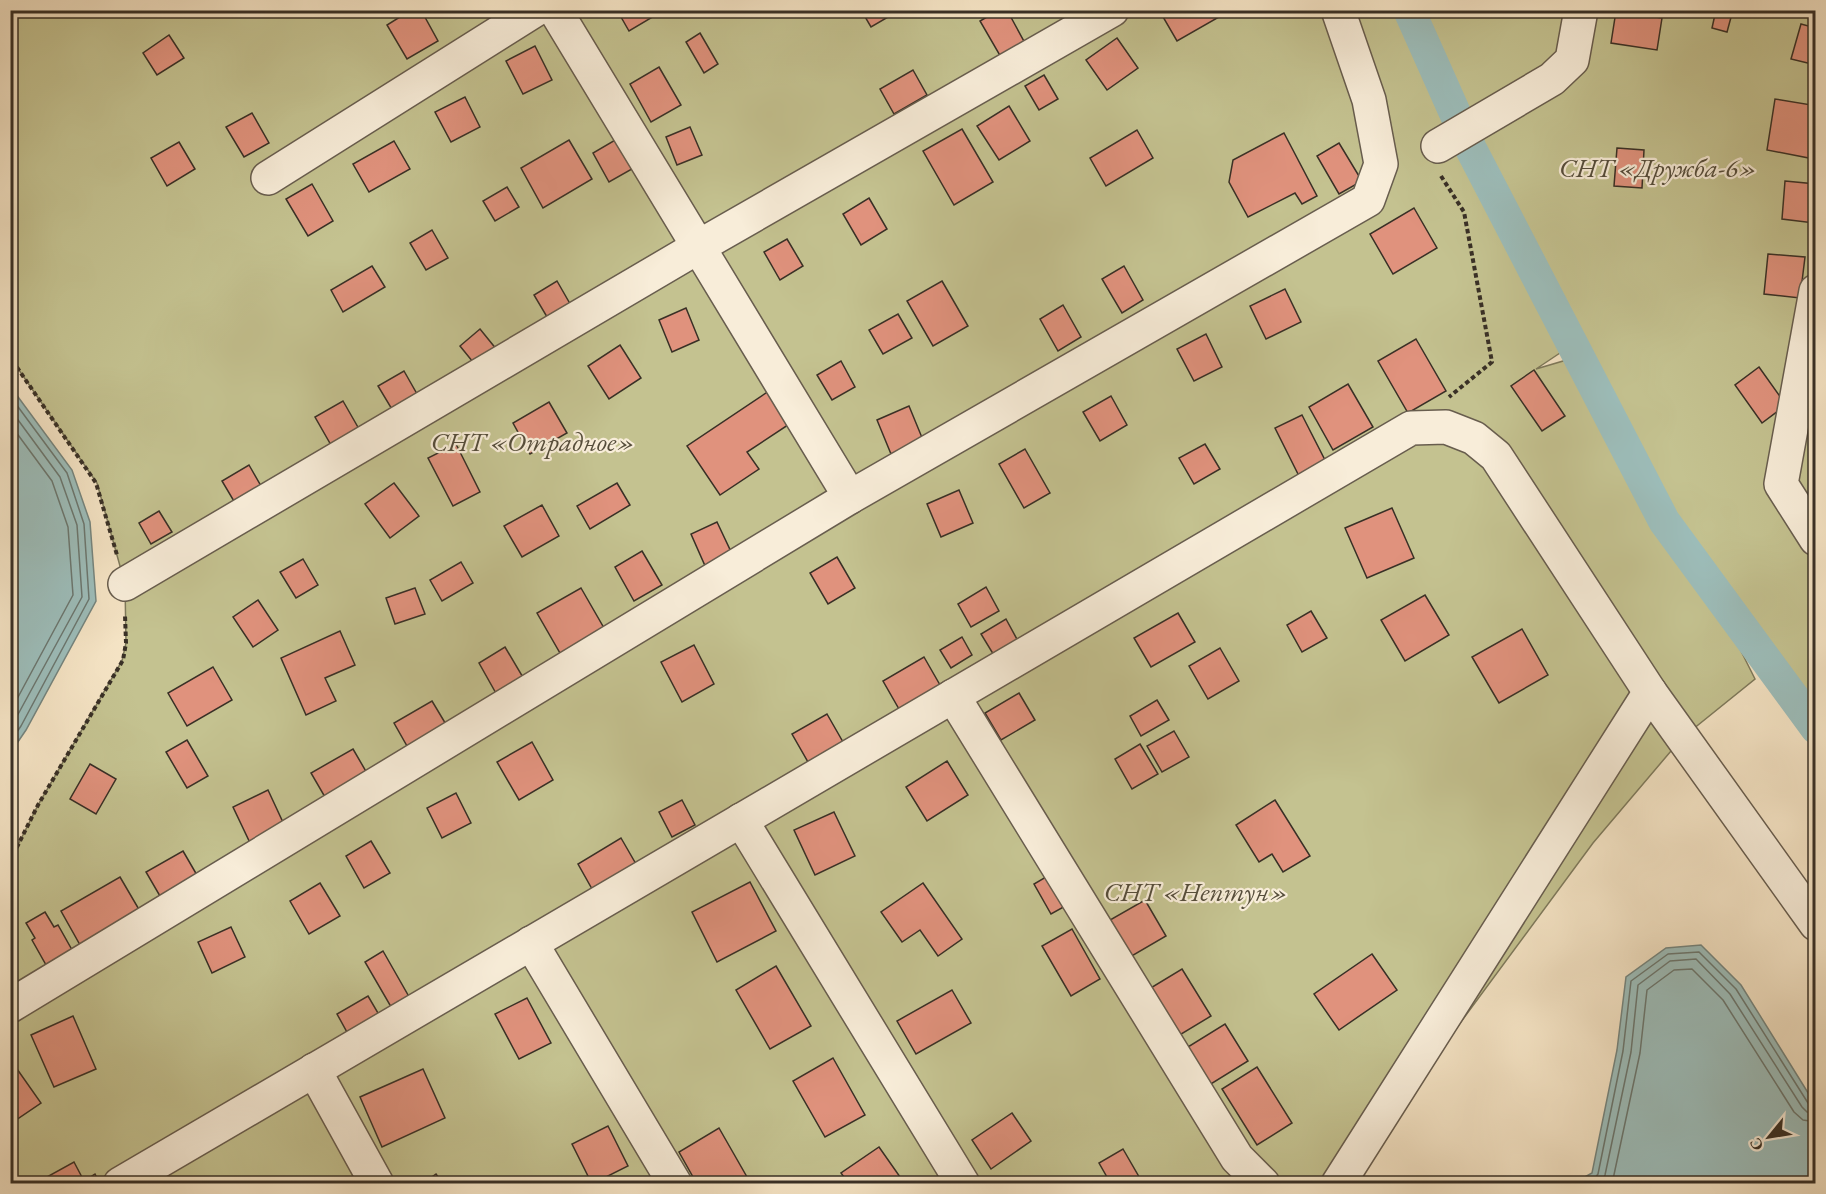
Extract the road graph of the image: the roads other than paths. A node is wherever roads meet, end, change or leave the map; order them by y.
1 (535, 10) edge
2 (555, 10) edge
3 (1112, 10) edge
4 (1338, 10) edge
5 (1581, 10) edge
6 (1438, 160) road end
7 (268, 178) dead end
8 (698, 247) junction
9 (1815, 291) edge
10 (850, 497) junction
11 (1815, 539) edge
12 (125, 584) road end
13 (1650, 692) junction
14 (953, 696) junction
15 (741, 820) junction
16 (1815, 924) edge
17 (531, 943) junction
18 (10, 1006) edge
19 (314, 1070) junction
20 (120, 1184) edge
21 (377, 1184) edge
22 (675, 1184) edge
23 (963, 1184) edge
24 (1263, 1184) edge
25 (1338, 1184) edge

1 - 7 street
2 - 8 street
3 - 8 street
4 - 10 street
5 - 6 street
8 - 10 street
8 - 12 street
9 - 11 street
10 - 18 street
13 - 14 street
13 - 16 street
13 - 25 street
14 - 15 street
14 - 24 street
15 - 17 street
15 - 23 street
17 - 19 street
17 - 22 street
19 - 20 street
19 - 21 street

